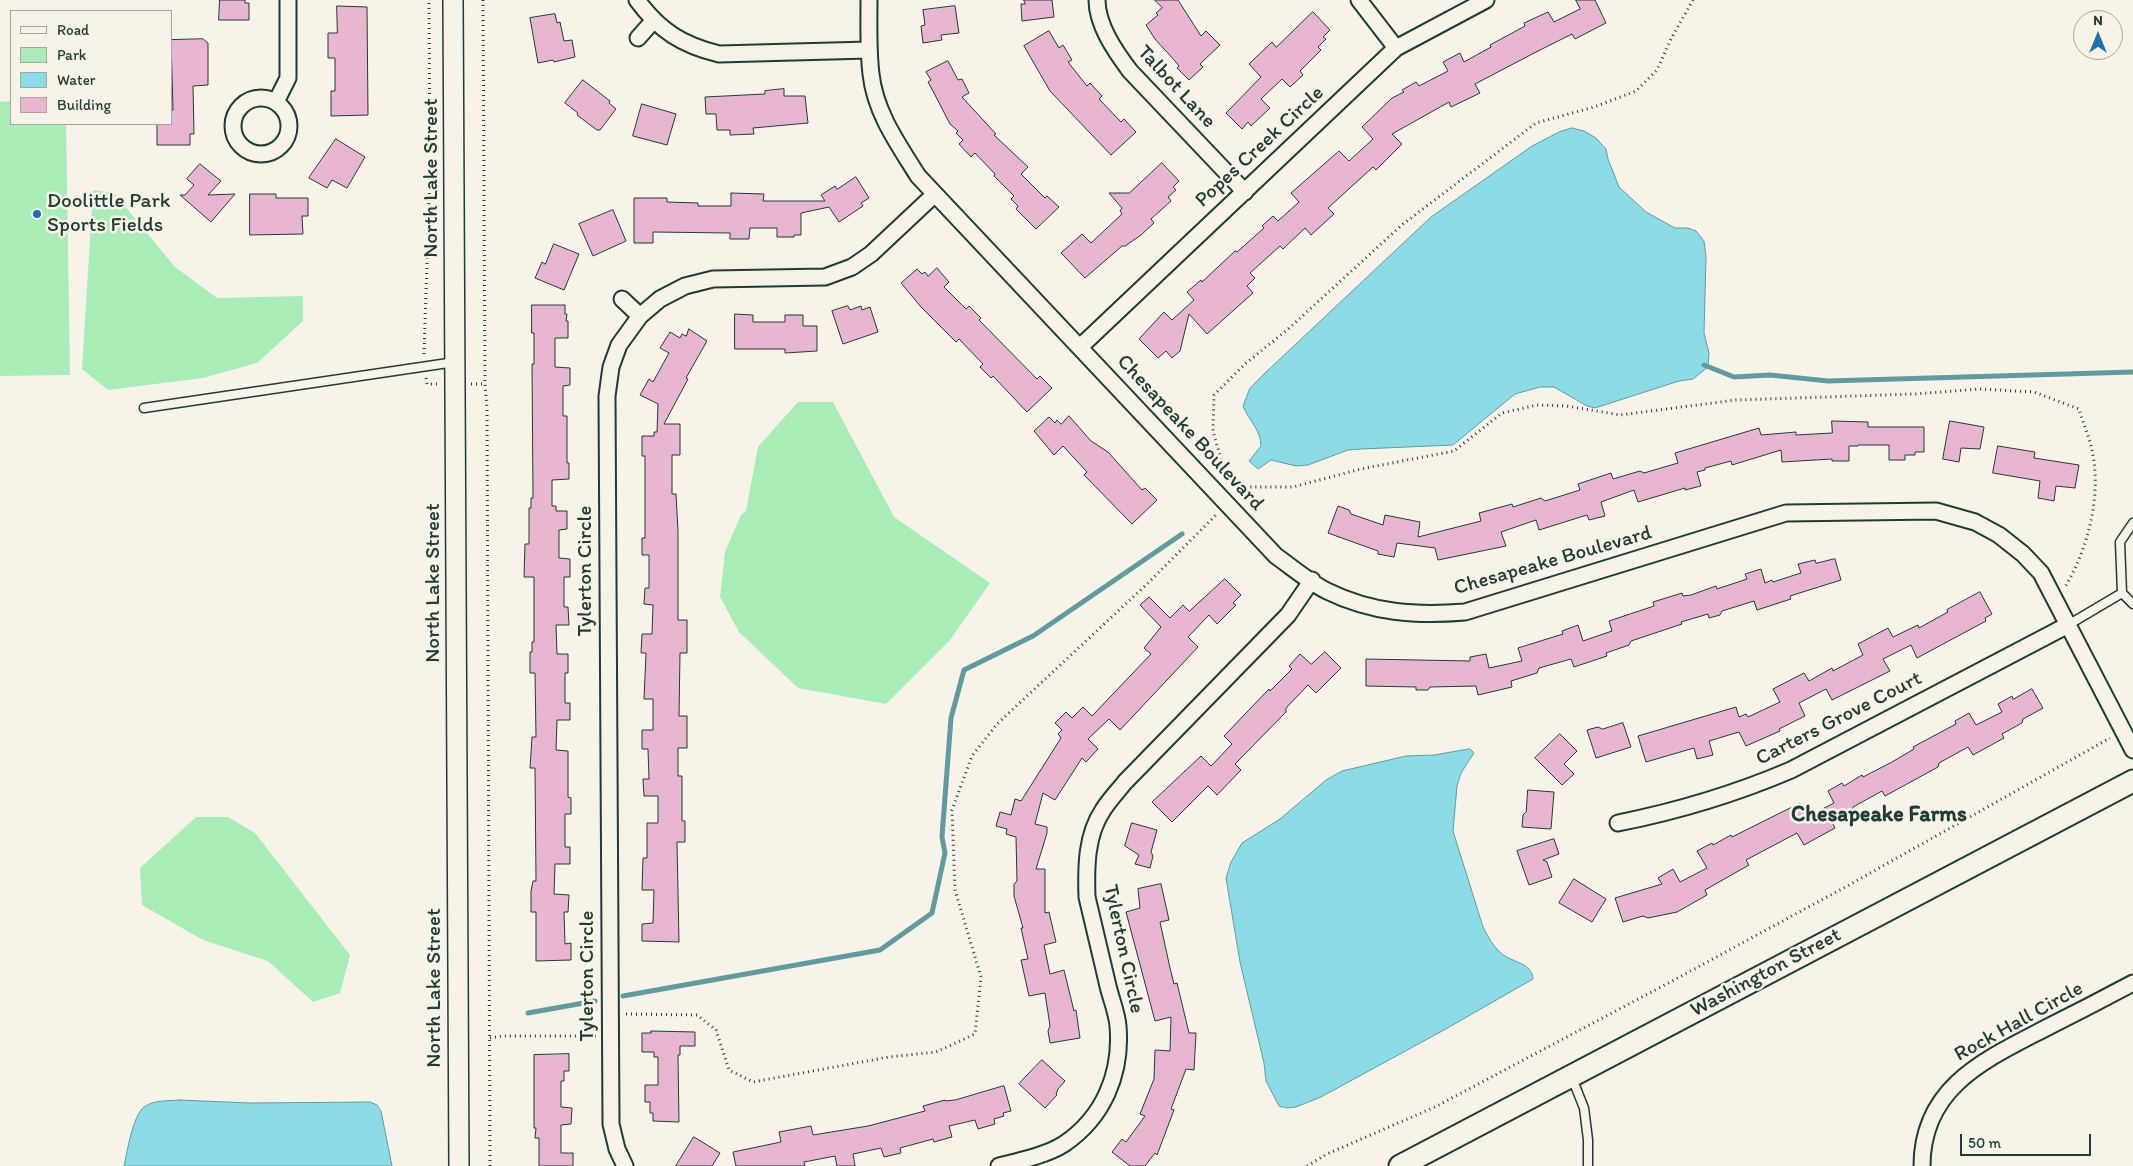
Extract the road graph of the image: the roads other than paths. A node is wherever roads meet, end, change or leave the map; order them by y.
1 (288, 0) edge
2 (453, 0) edge
3 (636, 0) edge
4 (869, 0) edge
5 (1097, 0) edge
6 (1359, 0) edge
7 (1486, 0) edge
8 (654, 20) junction
9 (638, 38) dead end
10 (1396, 48) junction
11 (869, 50) junction
12 (276, 102) dead end
13 (1245, 192) junction
14 (935, 194) junction
15 (622, 299) dead end
16 (640, 316) junction
17 (1080, 347) junction
18 (455, 362) junction
19 (144, 408) dead end
20 (2133, 523) edge
21 (1312, 580) junction
22 (2122, 593) junction
23 (2133, 604) edge
24 (2068, 625) junction
25 (2133, 750) edge
26 (2133, 781) edge
27 (1618, 823) dead end
28 (2133, 983) edge
29 (1571, 1075) junction
30 (459, 1166) edge
31 (625, 1166) edge
32 (999, 1166) edge
33 (1400, 1166) edge
34 (1588, 1166) edge
35 (1922, 1166) edge

1 - 12 street
2 - 18 street, North Lake Street
3 - 8 street
4 - 11 street, Chesapeake Boulevard
5 - 13 street, Talbot Lane
6 - 10 street
7 - 10 street, Popes Creek Circle
8 - 9 street
8 - 11 street
10 - 13 street, Popes Creek Circle
11 - 14 street, Chesapeake Boulevard
13 - 17 street, Popes Creek Circle
14 - 16 street, Tylerton Circle
14 - 17 street, Chesapeake Boulevard
15 - 16 street
16 - 31 street, Tylerton Circle
17 - 21 street, Chesapeake Boulevard
18 - 19 lane
18 - 30 street, North Lake Street
20 - 22 lane
21 - 24 street, Chesapeake Boulevard
21 - 32 street, Tylerton Circle
22 - 23 lane
22 - 24 lane
24 - 25 street, Chesapeake Boulevard
24 - 27 street, Carters Grove Court
26 - 29 main road, Washington Street
28 - 35 street, Rock Hall Circle
29 - 33 main road, Washington Street
29 - 34 lane

